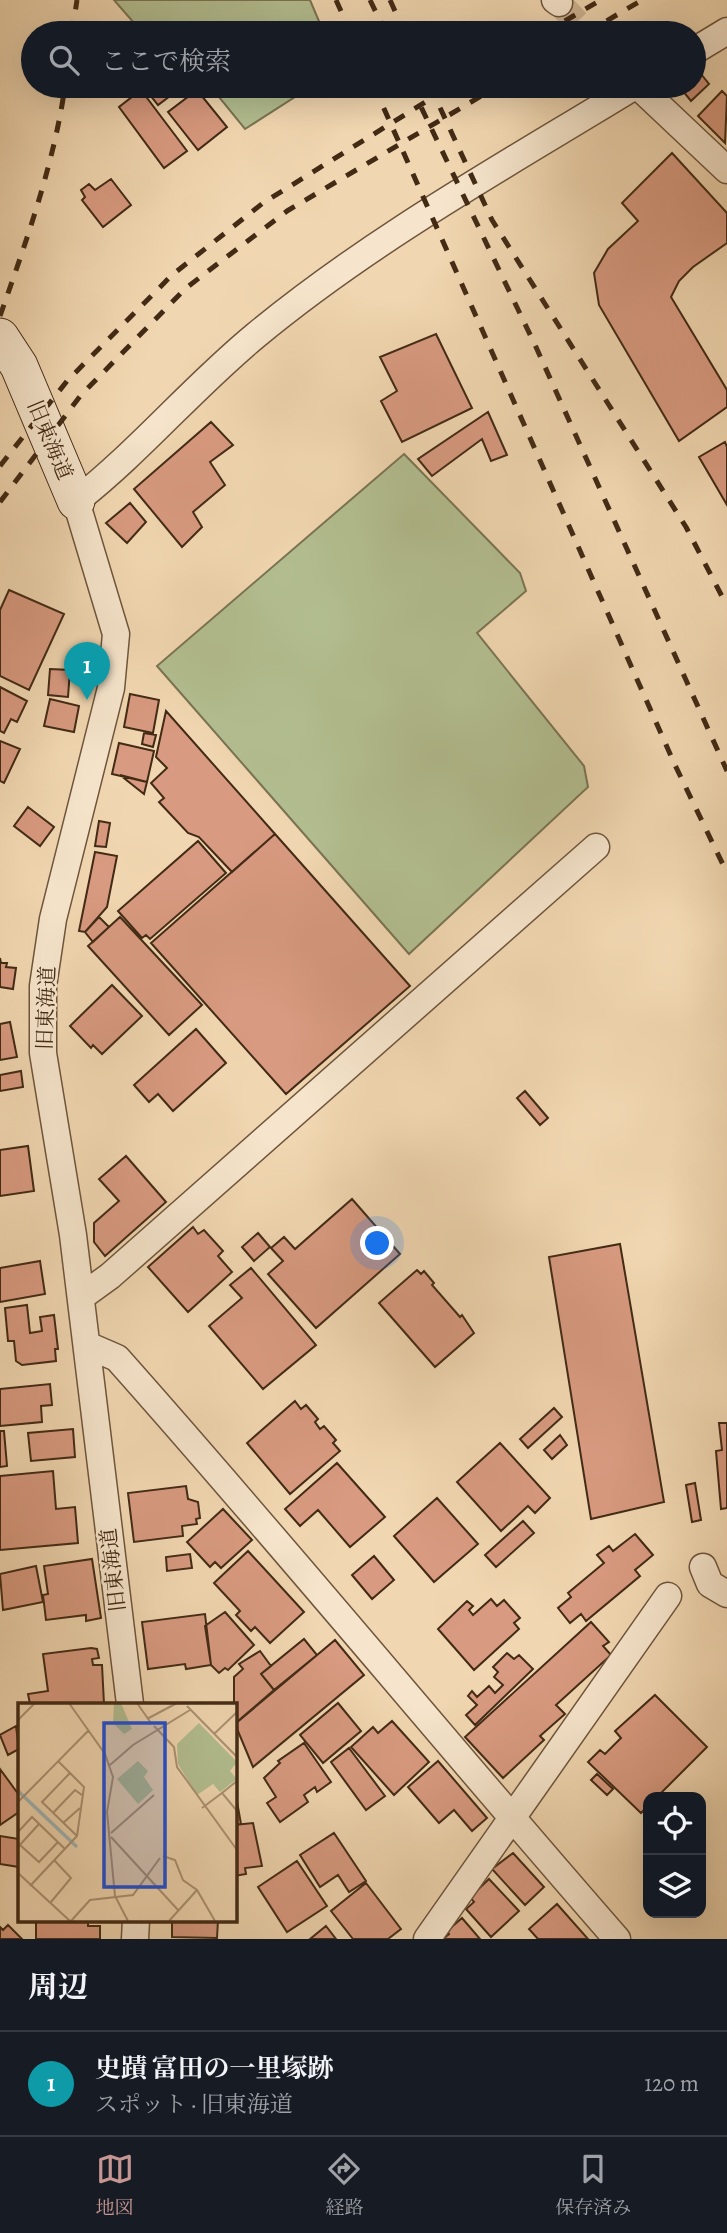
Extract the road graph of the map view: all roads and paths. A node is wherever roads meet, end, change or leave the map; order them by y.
1 (727, 31) edge
2 (706, 44) edge
3 (617, 98) edge
4 (650, 98) edge
5 (727, 170) edge
6 (0, 337) edge
7 (76, 501) junction
8 (596, 847) dead end
9 (81, 1297) junction
10 (87, 1345) junction
11 (703, 1567) dead end
12 (727, 1594) edge
13 (668, 1596) dead end
14 (130, 1703) edge
15 (513, 1820) junction
16 (427, 1939) edge
17 (617, 1939) edge

1 - 2 street
3 - 7 street
4 - 5 street
6 - 7 street, 旧東海道
7 - 9 street, 旧東海道
8 - 9 street
9 - 10 street, 旧東海道
10 - 14 street, 旧東海道
10 - 15 street
11 - 12 street
13 - 15 street
15 - 16 street
15 - 17 street

